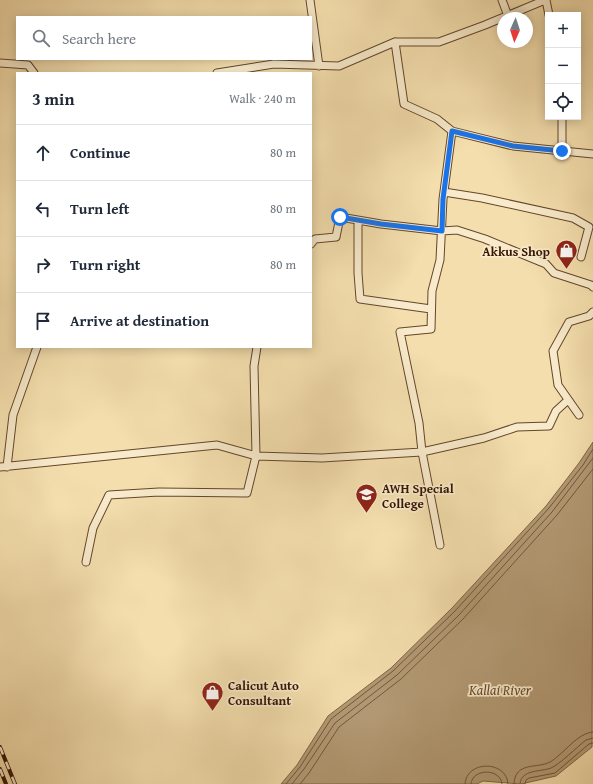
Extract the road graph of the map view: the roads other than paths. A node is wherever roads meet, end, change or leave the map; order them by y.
1 (310, 0) edge
2 (502, 0) edge
3 (545, 0) edge
4 (506, 12) edge
5 (517, 12) edge
6 (548, 12) edge
7 (497, 20) edge
8 (395, 42) junction
9 (0, 63) edge
10 (319, 66) junction
11 (33, 72) edge
12 (223, 72) edge
13 (562, 120) edge
14 (452, 131) junction
15 (562, 151) junction
16 (593, 154) edge
17 (444, 192) junction
18 (358, 220) junction
19 (442, 231) junction
20 (312, 243) edge
21 (580, 257) dead end
22 (593, 287) edge
23 (431, 309) junction
24 (593, 312) edge
25 (37, 348) edge
26 (256, 348) edge
27 (568, 400) junction
28 (579, 415) dead end
29 (422, 452) junction
30 (256, 456) junction
31 (3, 467) edge
32 (440, 545) dead end
33 (86, 562) dead end

1 - 10 street
2 - 4 street
3 - 5 street
3 - 6 street
7 - 8 street
8 - 10 street
8 - 14 street
9 - 11 street
10 - 12 street
13 - 15 street
14 - 15 street
14 - 17 street
15 - 16 street
17 - 19 street
17 - 21 street
18 - 19 street
18 - 20 street
18 - 23 street
19 - 22 street
19 - 23 street
23 - 29 street
24 - 27 street
25 - 31 street
26 - 30 street
27 - 28 street
27 - 29 street
29 - 30 street
29 - 32 street
30 - 31 street
30 - 33 street

